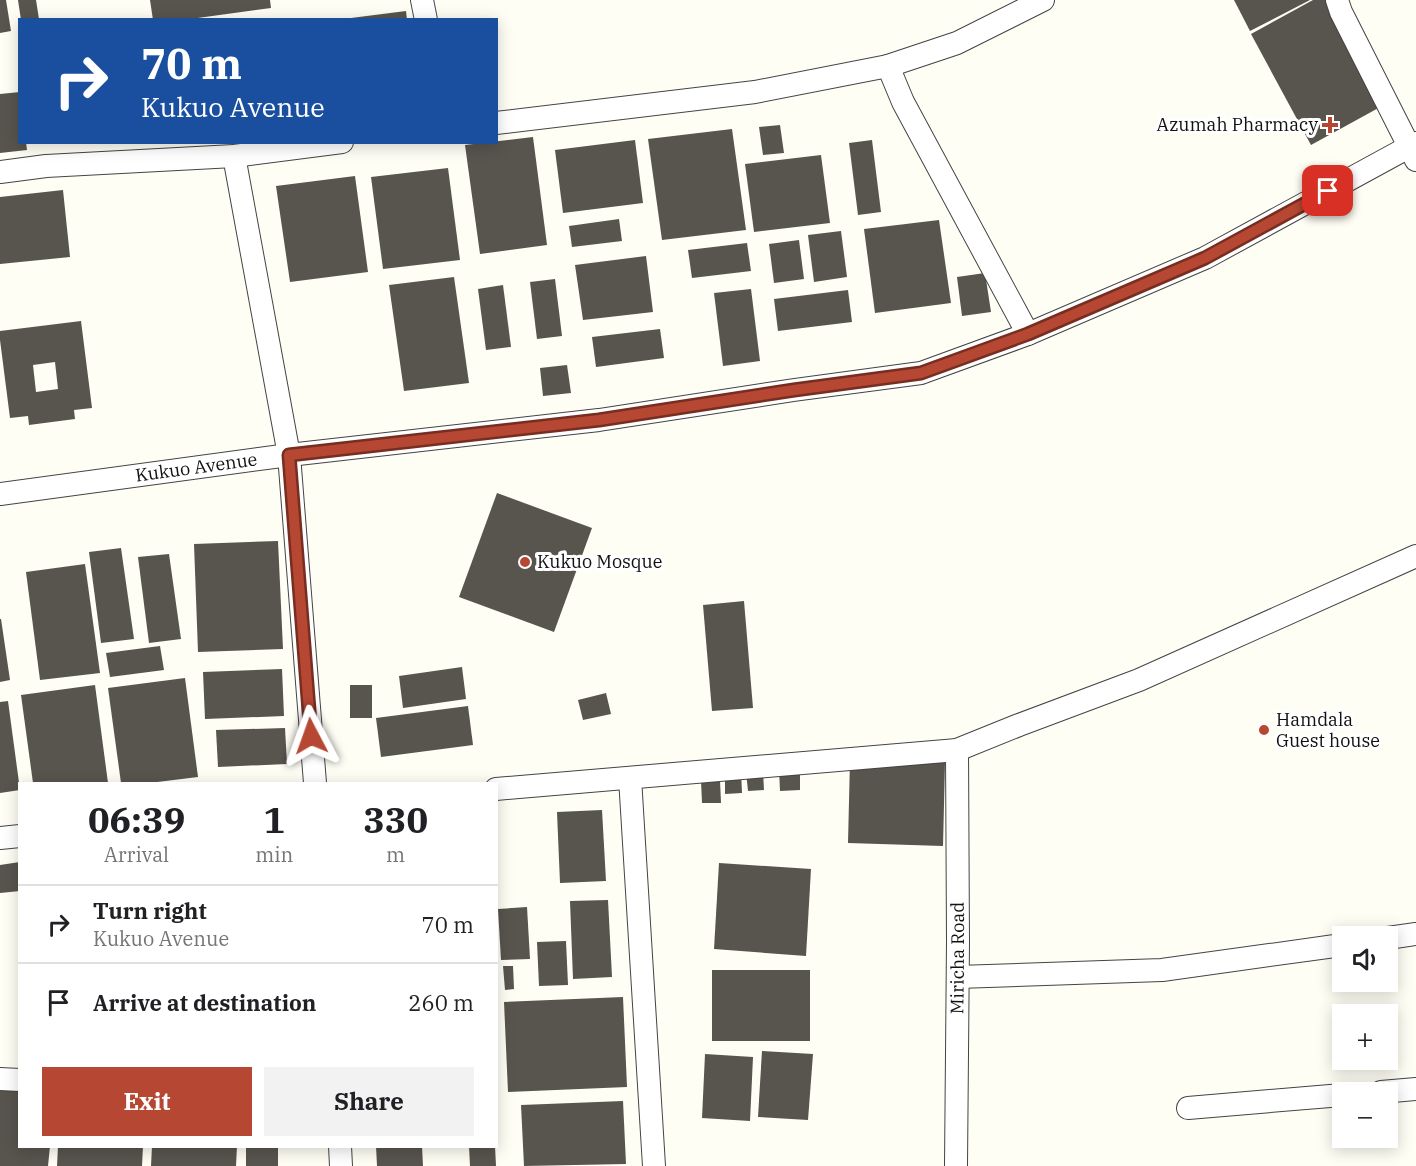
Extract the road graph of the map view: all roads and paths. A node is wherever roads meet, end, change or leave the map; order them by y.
1 (422, 0) edge
2 (1043, 0) edge
3 (1337, 0) edge
4 (426, 18) edge
5 (888, 66) junction
6 (498, 123) edge
7 (327, 144) edge
8 (1414, 150) edge
9 (234, 156) junction
10 (0, 172) edge
11 (1028, 334) junction
12 (289, 455) junction
13 (0, 494) edge
14 (1416, 556) edge
15 (957, 750) junction
16 (630, 778) junction
17 (315, 782) edge
18 (498, 789) edge
19 (18, 836) edge
20 (0, 838) edge
21 (1416, 934) edge
22 (1398, 937) edge
23 (1332, 946) edge
24 (958, 977) junction
25 (0, 1079) edge
26 (18, 1080) edge
27 (1416, 1089) edge
28 (1398, 1091) edge
29 (1332, 1096) edge
30 (1188, 1108) dead end
31 (340, 1148) edge
32 (341, 1166) edge
33 (654, 1166) edge
34 (956, 1166) edge

1 - 4 street
2 - 5 street
3 - 8 street
5 - 6 street
5 - 11 street
7 - 9 street
8 - 11 street, Kukuo Avenue
9 - 10 street
9 - 12 street
11 - 12 street, Kukuo Avenue
12 - 13 street, Kukuo Avenue
12 - 17 street
14 - 15 street
15 - 16 street
15 - 24 street, Miricha Road
16 - 18 street
16 - 33 street
19 - 20 street
21 - 22 street
23 - 24 street
24 - 34 street, Miricha Road
25 - 26 street
27 - 28 street
29 - 30 street
31 - 32 street

